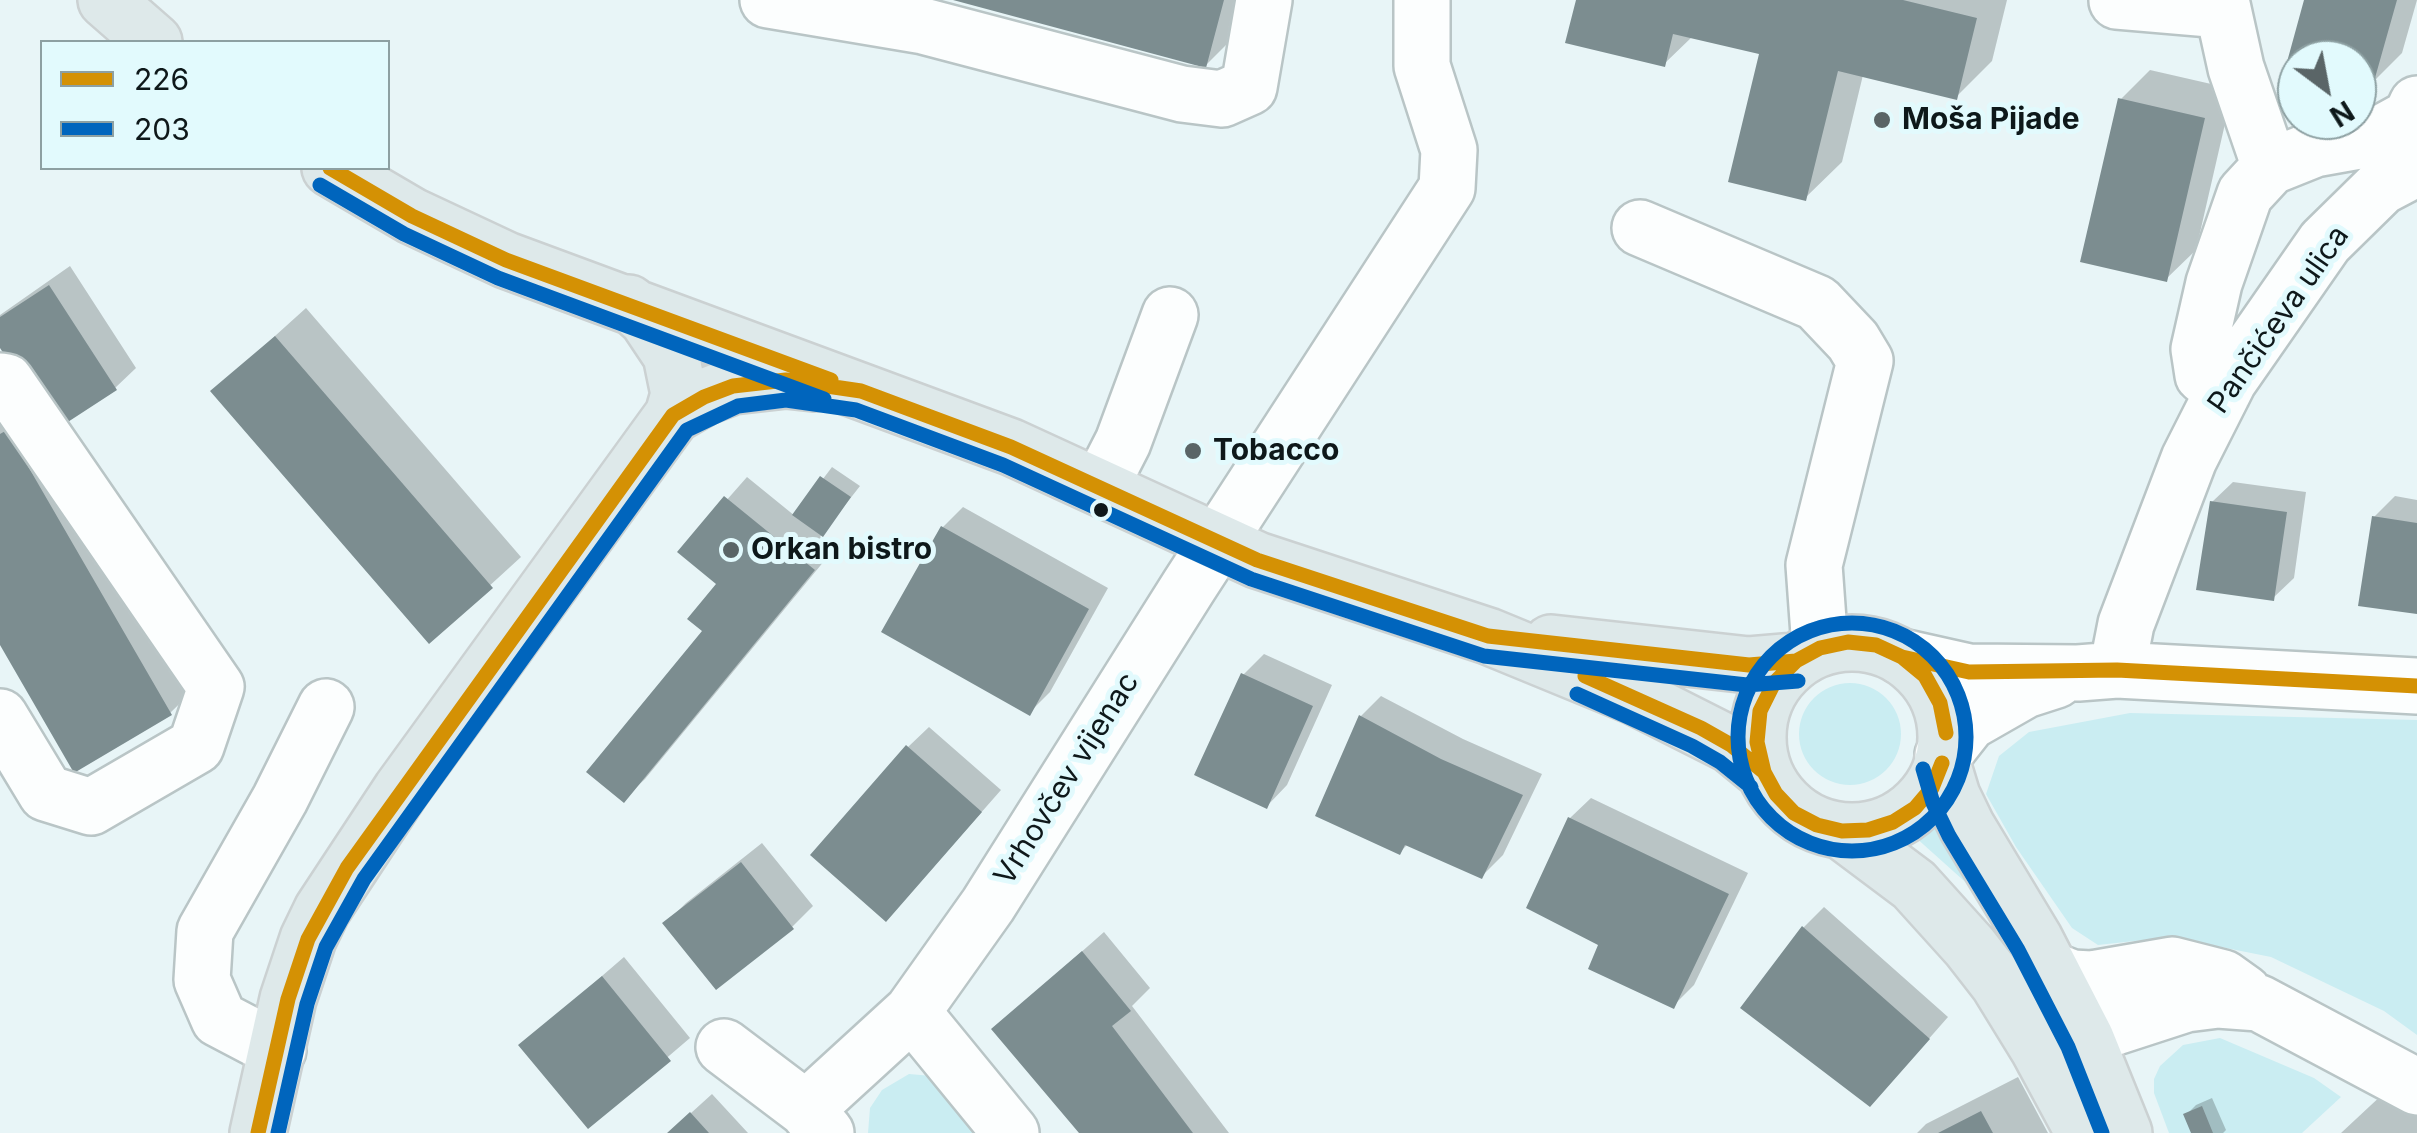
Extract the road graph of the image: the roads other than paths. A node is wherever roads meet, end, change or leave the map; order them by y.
1 (106, 0) edge
2 (768, 0) edge
3 (1264, 0) edge
4 (1422, 0) edge
5 (2117, 2) edge
6 (2222, 5) edge
7 (152, 40) edge
8 (2417, 104) edge
9 (2270, 167) junction
10 (2417, 168) edge
11 (333, 170) edge
12 (1640, 228) dead end
13 (629, 303) junction
14 (1170, 315) dead end
15 (0, 382) edge
16 (861, 391) junction
17 (2223, 392) junction
18 (673, 415) junction
19 (1100, 486) junction
20 (1218, 542) junction
21 (1488, 636) junction
22 (1808, 654) junction
23 (1902, 657) junction
24 (2098, 671) junction
25 (2417, 686) edge
26 (326, 708) dead end
27 (0, 717) edge
28 (1943, 759) junction
29 (1764, 772) junction
30 (1842, 831) junction
31 (2051, 970) junction
32 (2259, 1002) junction
33 (912, 1012) junction
34 (2018, 1016) junction
35 (2086, 1040) junction
36 (724, 1047) dead end
37 (278, 1050) junction
38 (2417, 1087) edge
39 (816, 1121) edge
40 (258, 1133) edge
41 (1011, 1133) edge
42 (2084, 1133) edge
43 (2124, 1133) edge

1 - 7 main road
2 - 3 street
4 - 20 street, Vrhovčev vijenac
5 - 6 street
6 - 9 street
8 - 9 street
9 - 17 street
10 - 17 street, Pančićeva ulica
11 - 13 main road
12 - 22 street
13 - 16 main road
13 - 18 main road
14 - 19 street
15 - 27 street
16 - 18 main road
16 - 19 main road
17 - 24 street, Pančićeva ulica
18 - 37 main road
19 - 20 main road
20 - 21 main road
20 - 33 street, Vrhovčev vijenac
21 - 22 main road
21 - 29 main road
22 - 23 main road
22 - 29 main road
23 - 24 street
23 - 28 main road
24 - 25 street
24 - 28 street
26 - 37 street
28 - 30 main road
28 - 31 main road
29 - 30 main road
30 - 34 main road
31 - 32 street
31 - 35 main road
32 - 35 street
32 - 38 street
33 - 39 street, Vrhovčev vijenac
33 - 41 street
34 - 35 street
34 - 42 main road
35 - 43 main road
36 - 39 street
37 - 40 main road

